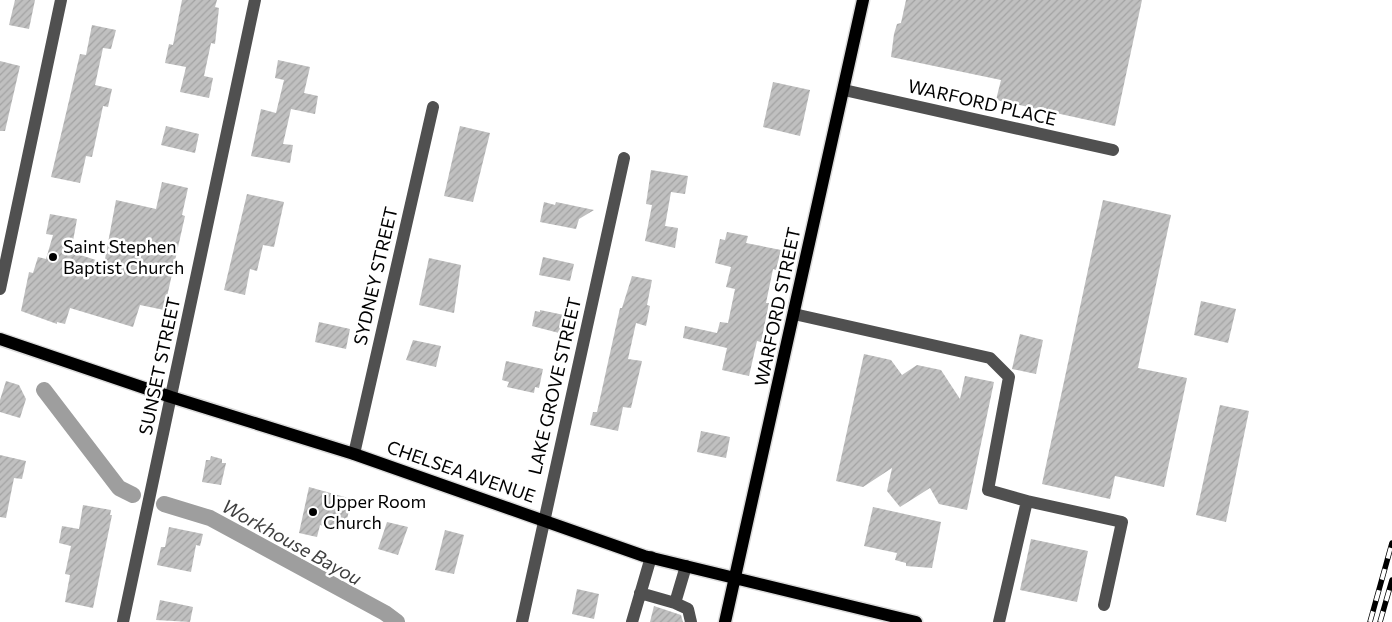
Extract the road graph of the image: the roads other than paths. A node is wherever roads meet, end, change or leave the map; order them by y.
1 (61, 0) edge
2 (255, 0) edge
3 (863, 0) edge
4 (844, 90) junction
5 (433, 107) dead end
6 (1113, 150) dead end
7 (624, 158) dead end
8 (0, 289) edge
9 (794, 314) junction
10 (0, 339) edge
11 (171, 397) junction
12 (354, 454) junction
13 (1027, 501) junction
14 (544, 519) junction
15 (651, 557) junction
16 (686, 566) junction
17 (736, 579) junction
18 (640, 593) junction
19 (675, 603) junction
20 (1104, 605) dead end
21 (123, 622) edge
22 (522, 622) edge
23 (632, 622) edge
24 (691, 622) edge
25 (725, 622) edge
26 (916, 622) edge
27 (999, 622) edge

1 - 8 street
2 - 11 street, SUNSET STREET
3 - 4 main road, WARFORD STREET
4 - 6 street, WARFORD PLACE
4 - 9 main road, WARFORD STREET
5 - 12 street, SYDNEY STREET
7 - 14 street, LAKE GROVE STREET
9 - 13 street
9 - 17 main road, WARFORD STREET
10 - 11 main road, CHELSEA AVENUE
11 - 12 main road, CHELSEA AVENUE
11 - 21 street, SUNSET STREET
12 - 14 main road, CHELSEA AVENUE
13 - 20 street
13 - 27 street
14 - 15 main road, CHELSEA AVENUE
14 - 22 street, LAKE GROVE STREET
15 - 16 main road, CHELSEA AVENUE
15 - 18 street
16 - 17 main road, CHELSEA AVENUE
16 - 19 street
17 - 25 main road, WARFORD STREET
17 - 26 main road, CHELSEA AVENUE
18 - 19 street
18 - 23 street
19 - 24 street

